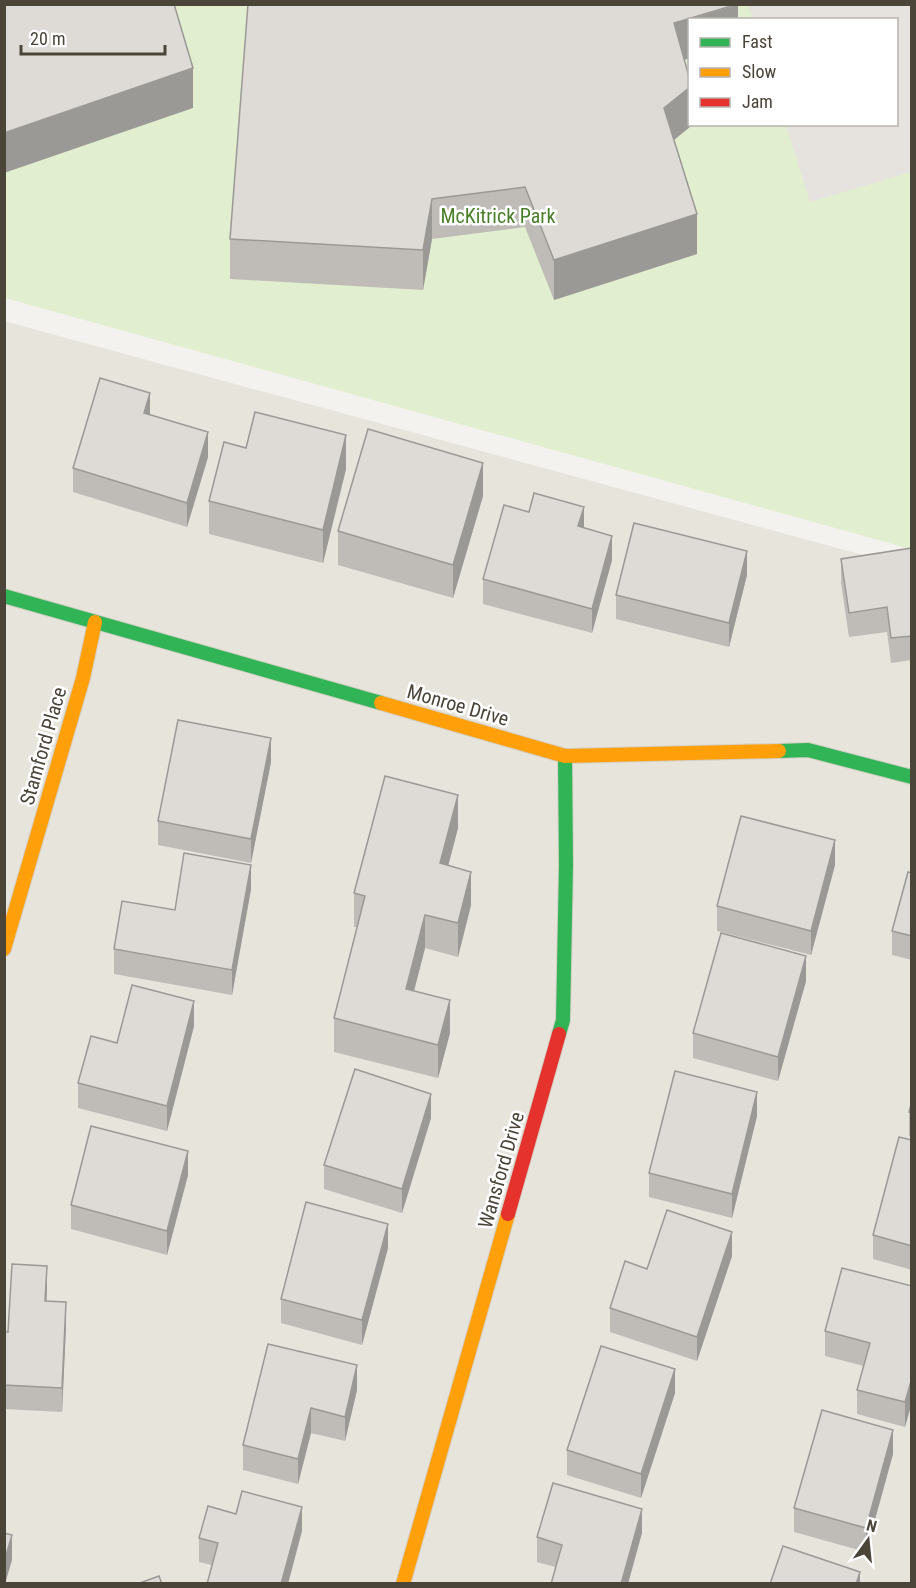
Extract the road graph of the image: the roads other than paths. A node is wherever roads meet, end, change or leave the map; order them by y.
1 (4, 596) edge
2 (95, 622) junction
3 (565, 756) junction
4 (912, 777) edge
5 (4, 948) edge
6 (403, 1584) edge

1 - 2 street, Monroe Drive
2 - 3 street, Monroe Drive
2 - 5 street, Stamford Place
3 - 4 street, Monroe Drive
3 - 6 street, Wansford Drive

